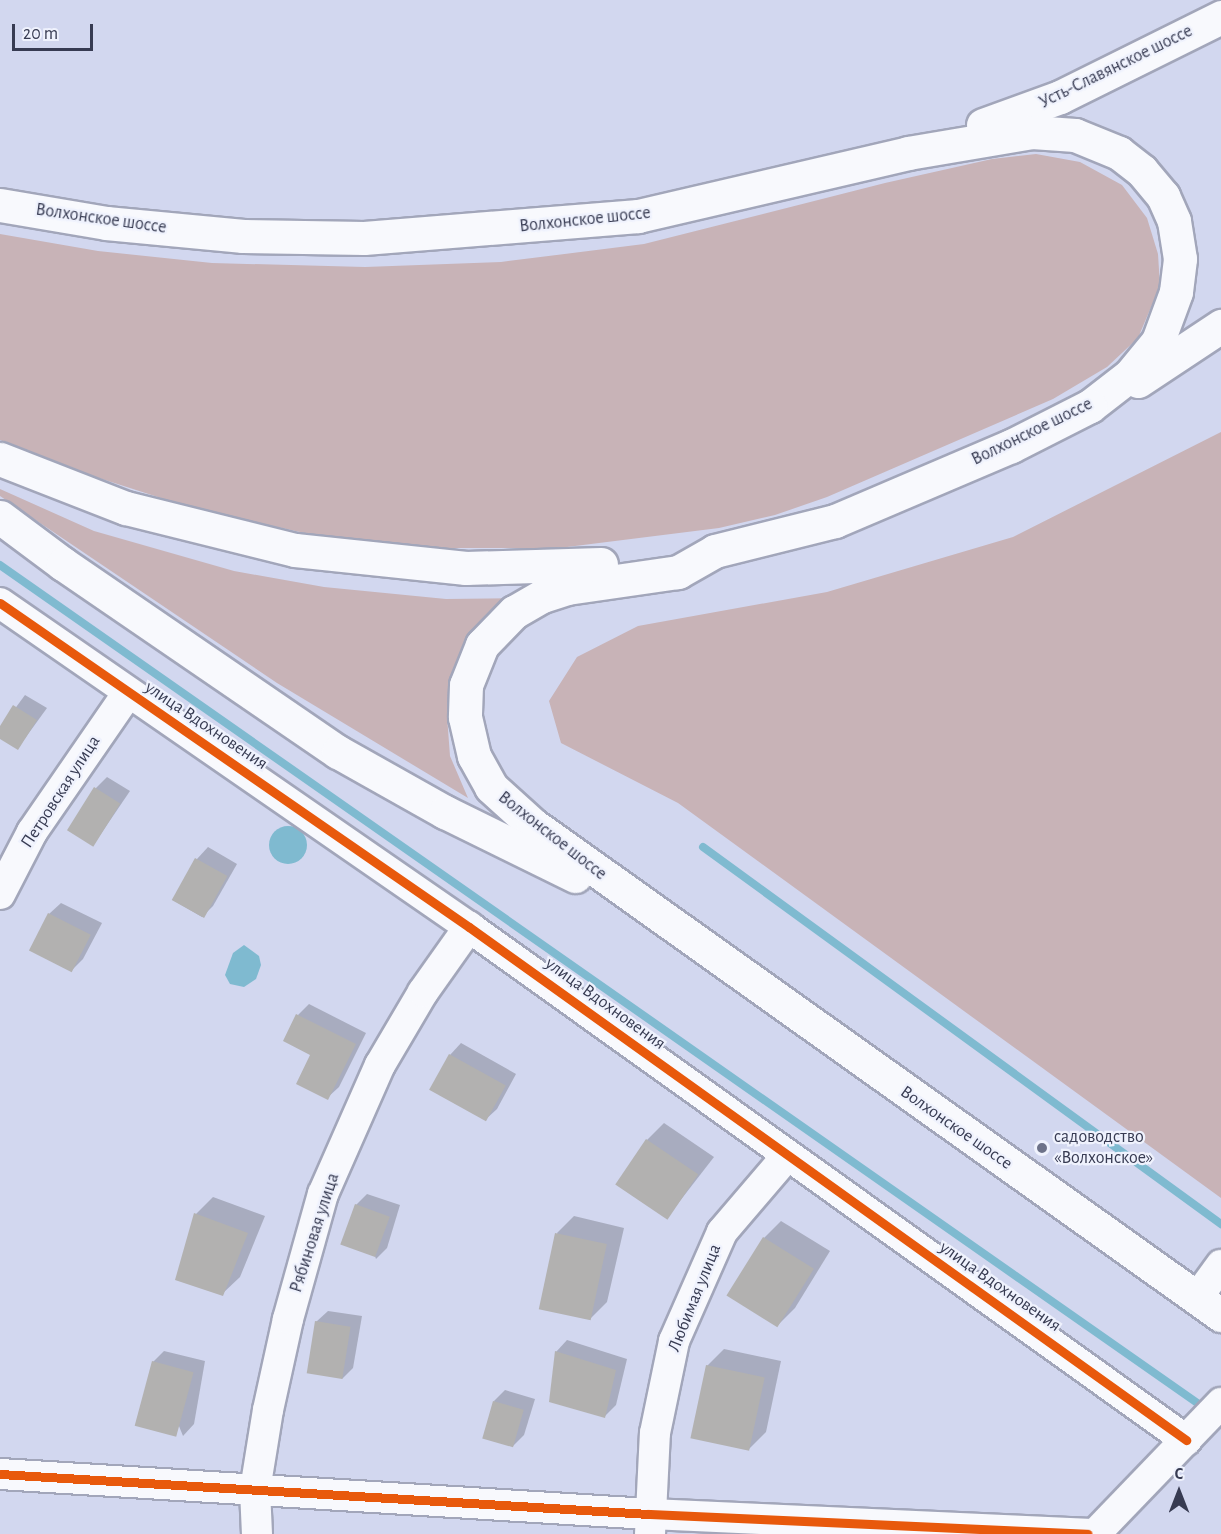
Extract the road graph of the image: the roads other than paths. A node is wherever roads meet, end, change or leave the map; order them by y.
1 (1221, 17) edge
2 (908, 153) junction
3 (0, 205) edge
4 (1221, 326) edge
5 (1011, 446) junction
6 (0, 459) edge
7 (0, 517) edge
8 (715, 551) junction
9 (0, 603) edge
10 (128, 693) junction
11 (0, 894) edge
12 (469, 927) junction
13 (691, 941) junction
14 (787, 1156) junction
15 (1221, 1265) edge
16 (1209, 1306) edge
17 (1221, 1403) edge
18 (1186, 1440) junction
19 (0, 1474) edge
20 (255, 1490) junction
21 (650, 1524) edge
22 (257, 1534) edge
23 (1088, 1534) edge
24 (1095, 1534) edge

1 - 2 main road, Усть-Славянское шоссе
2 - 3 main road, Волхонское шоссе
2 - 5 main road, Волхонское шоссе
4 - 5 main road
5 - 8 main road, Волхонское шоссе
6 - 8 main road
7 - 13 main road, Волхонское шоссе
8 - 13 main road, Волхонское шоссе
9 - 10 street, улица Вдохновения
10 - 11 street, Петровская улица
10 - 12 street, улица Вдохновения
12 - 14 street, улица Вдохновения
12 - 20 street, Рябиновая улица
13 - 16 main road, Волхонское шоссе
14 - 18 street, улица Вдохновения
14 - 21 street, Любимая улица
15 - 16 street
17 - 18 street
18 - 24 street
19 - 20 street
20 - 21 street
20 - 22 street, Рябиновая улица
21 - 23 street

